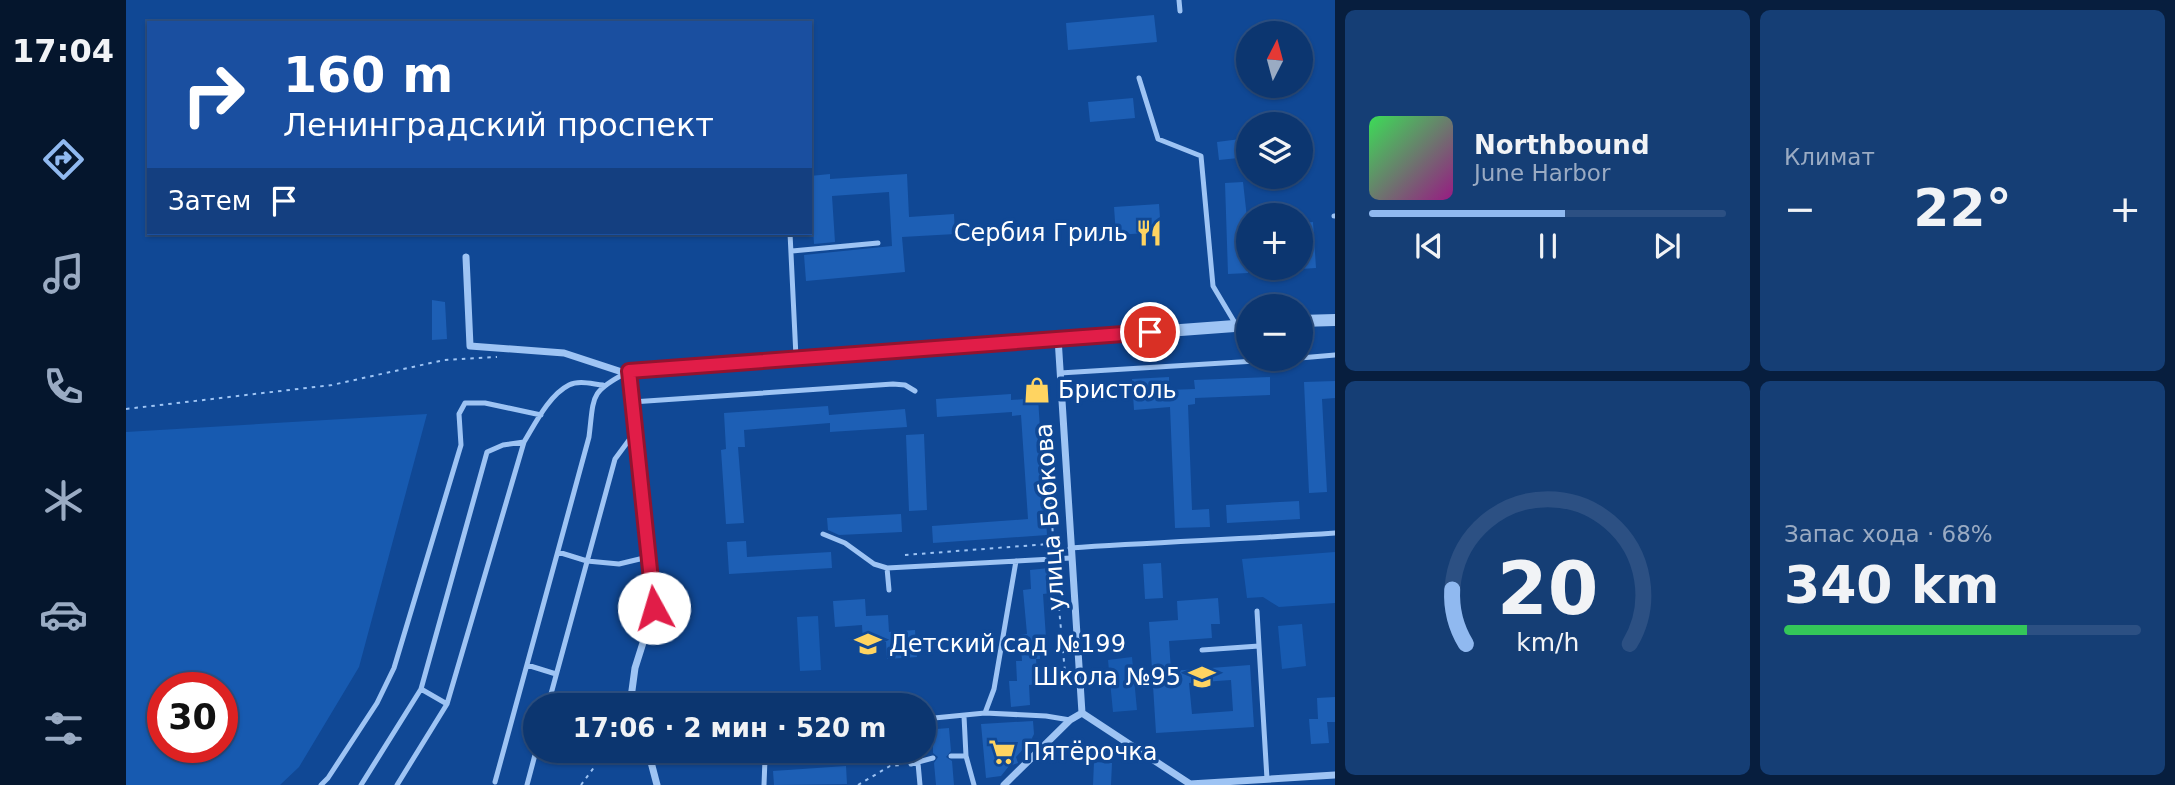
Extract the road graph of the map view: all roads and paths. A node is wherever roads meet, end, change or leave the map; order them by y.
1 (1179, 0) edge
2 (1180, 11) dead end
3 (1139, 78) dead end
4 (790, 235) edge
5 (878, 243) dead end
6 (792, 251) junction
7 (467, 257) dead end
8 (1236, 318) edge
9 (1335, 320) edge
10 (1313, 321) edge
11 (1236, 326) edge
12 (1058, 338) junction
13 (1335, 355) edge
14 (498, 357) dead end
15 (796, 357) junction
16 (1313, 357) edge
17 (1236, 362) edge
18 (627, 372) junction
19 (1060, 373) junction
20 (603, 385) junction
21 (915, 391) dead end
22 (632, 402) junction
23 (126, 410) edge
24 (541, 415) junction
25 (635, 432) junction
26 (524, 442) junction
27 (1335, 533) edge
28 (823, 534) dead end
29 (1070, 545) junction
30 (558, 552) junction
31 (905, 555) dead end
32 (648, 557) junction
33 (1071, 558) junction
34 (587, 561) junction
35 (1016, 561) junction
36 (887, 568) junction
37 (889, 590) dead end
38 (1257, 611) dead end
39 (1259, 646) junction
40 (1202, 650) dead end
41 (527, 665) junction
42 (556, 674) junction
43 (421, 689) junction
44 (551, 693) edge
45 (632, 693) edge
46 (447, 704) junction
47 (985, 713) junction
48 (1082, 713) junction
49 (964, 716) junction
50 (936, 718) edge
51 (1070, 720) junction
52 (951, 756) dead end
53 (967, 756) junction
54 (533, 763) edge
55 (597, 763) edge
56 (651, 763) edge
57 (765, 763) edge
58 (918, 763) edge
59 (915, 764) junction
60 (1335, 775) edge
61 (1267, 779) junction
62 (495, 782) dead end
63 (1190, 784) edge
64 (321, 785) edge
65 (361, 785) edge
66 (397, 785) edge
67 (527, 785) edge
68 (581, 785) edge
69 (657, 785) edge
70 (764, 785) edge
71 (858, 785) edge
72 (920, 785) edge
73 (974, 785) edge
74 (1004, 785) edge

1 - 2 lane
3 - 8 lane
4 - 6 lane
5 - 6 lane
6 - 15 lane
7 - 18 street
9 - 10 street
11 - 12 street
12 - 15 street
12 - 19 street, улица Бобкова
13 - 16 lane
14 - 23 path
15 - 18 street
17 - 19 lane
18 - 20 lane
18 - 22 street
19 - 29 street, улица Бобкова
20 - 24 lane
20 - 30 lane
21 - 22 lane
22 - 25 street
24 - 26 lane
24 - 64 lane
25 - 32 street
25 - 34 lane
26 - 43 lane
26 - 46 lane
27 - 29 lane
28 - 36 lane
29 - 31 path
29 - 33 street, улица Бобкова
30 - 34 lane
30 - 41 lane
32 - 34 lane
32 - 45 street
33 - 35 lane
33 - 48 street, улица Бобкова
34 - 42 lane
35 - 36 lane
35 - 47 lane
36 - 37 lane
38 - 39 lane
39 - 40 lane
39 - 61 lane
41 - 42 lane
41 - 62 lane
42 - 44 lane
43 - 46 lane
43 - 65 lane
46 - 66 lane
47 - 49 lane
47 - 51 lane
48 - 51 street
48 - 63 street
49 - 50 lane
49 - 53 lane
51 - 74 street
52 - 53 lane
53 - 73 lane
54 - 67 lane
55 - 68 path
56 - 69 street
57 - 70 lane
58 - 59 lane
59 - 71 path
59 - 72 lane
60 - 61 street
61 - 63 street

